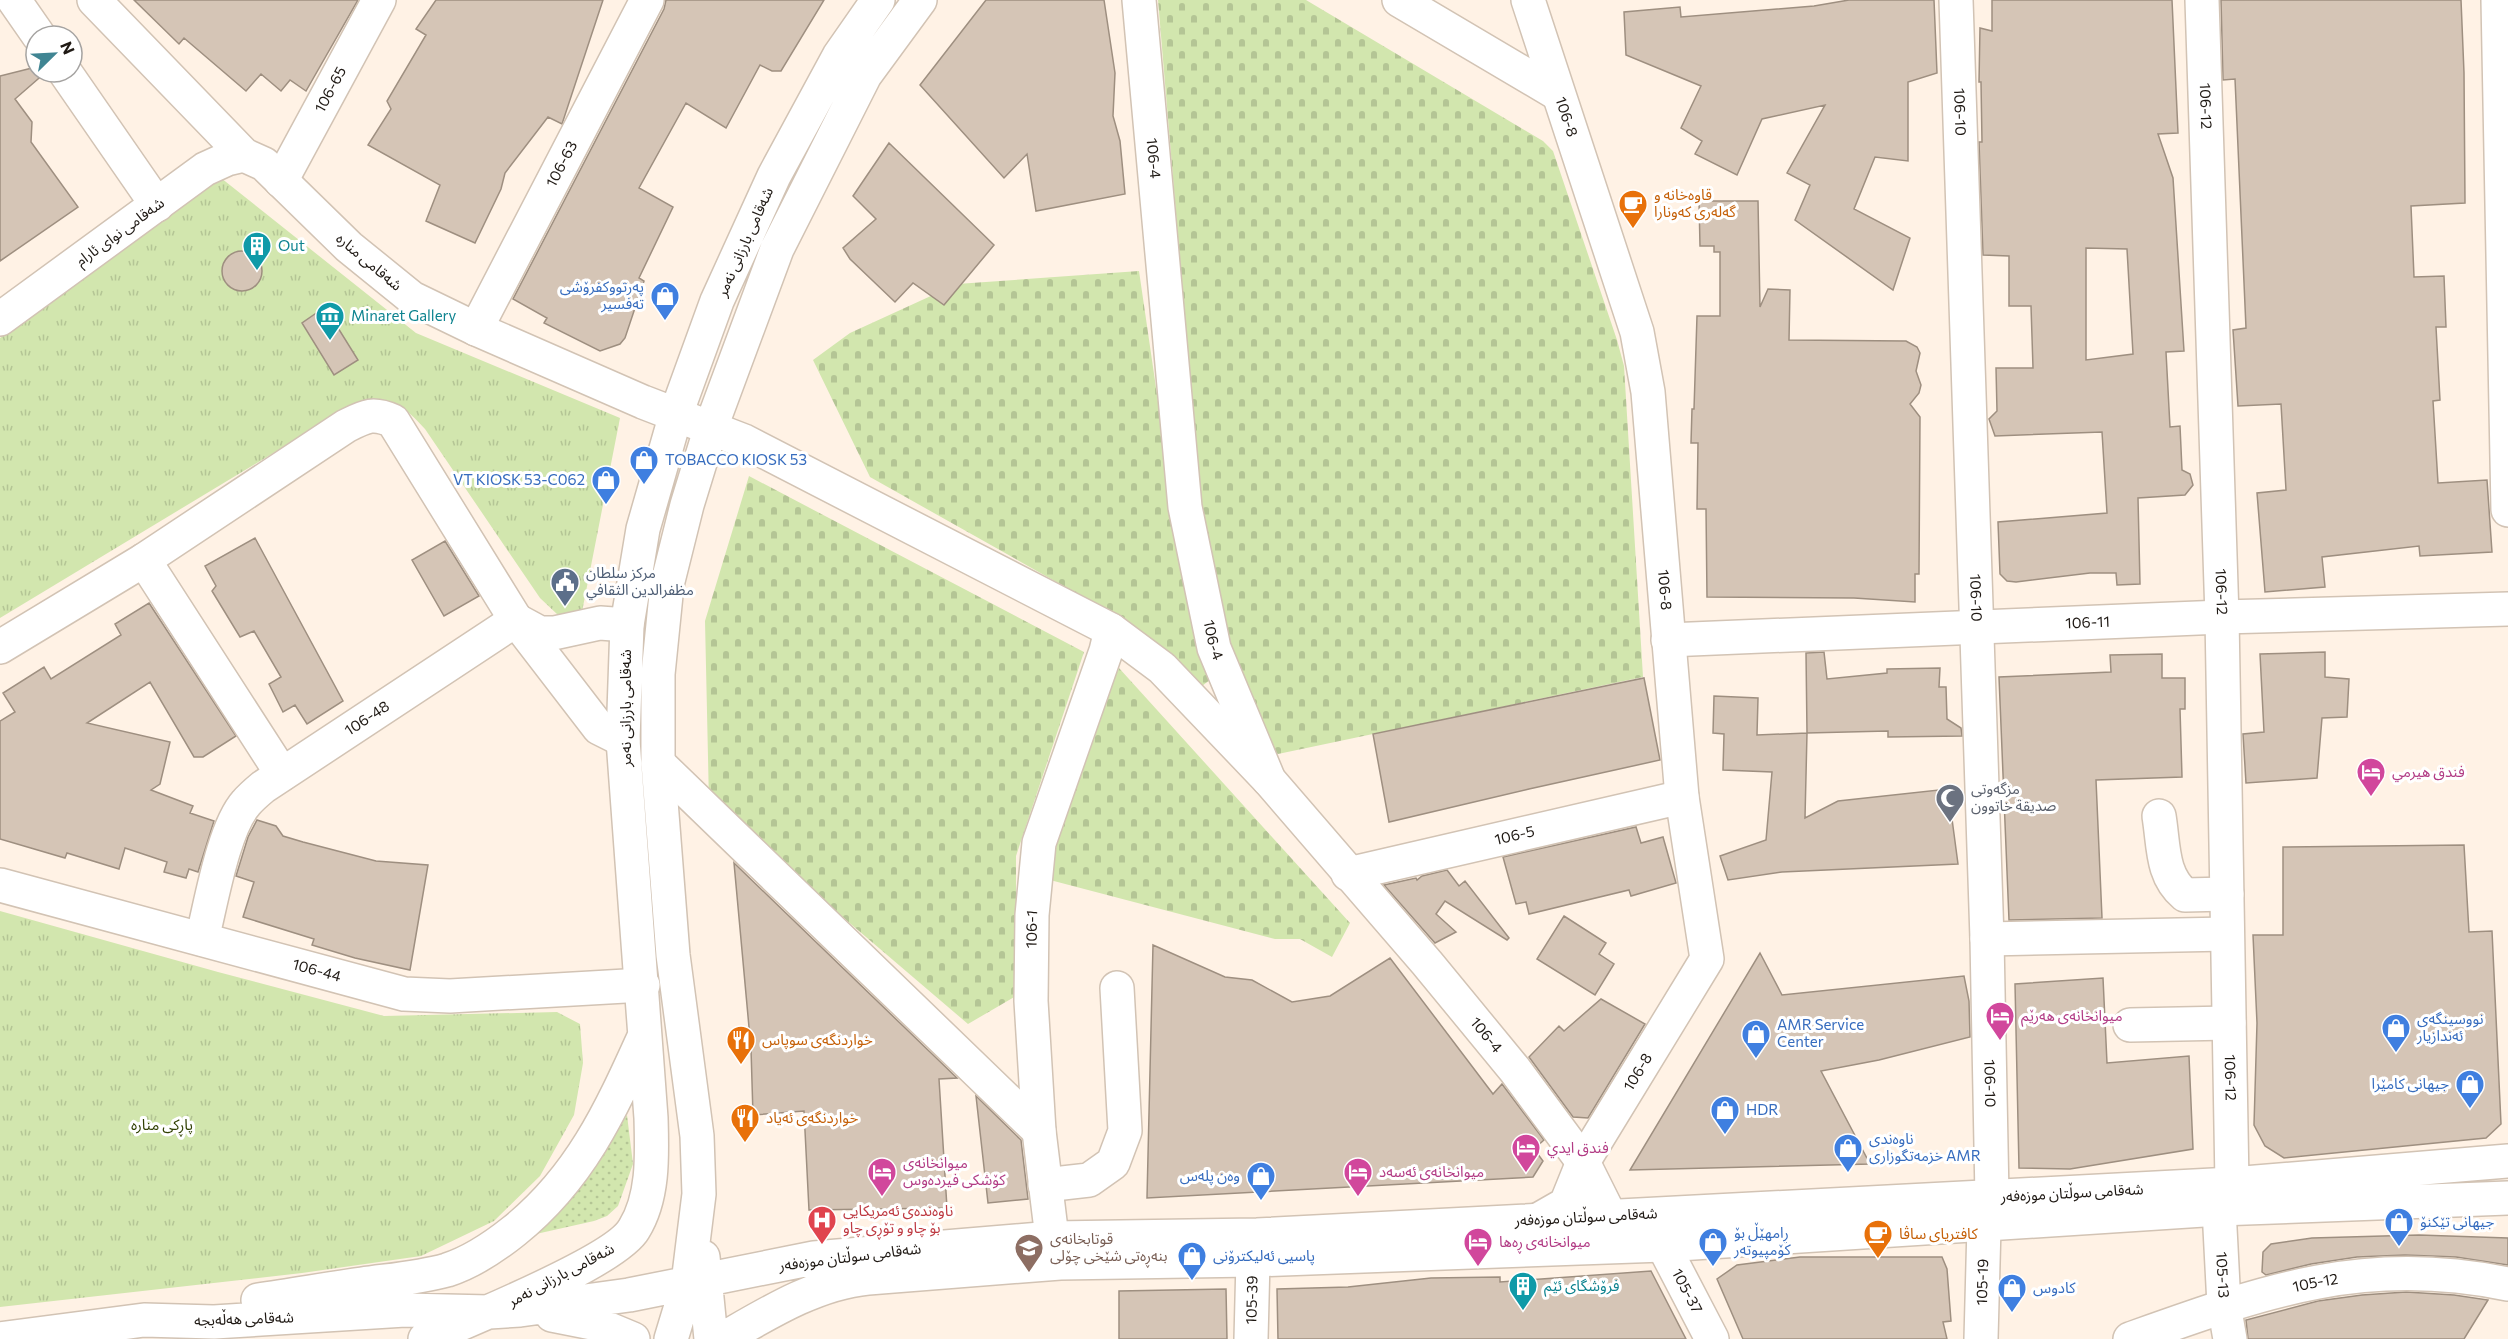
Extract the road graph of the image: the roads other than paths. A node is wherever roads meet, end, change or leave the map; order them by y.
1 (14, 0) edge
2 (94, 0) edge
3 (379, 0) edge
4 (647, 0) edge
5 (878, 0) edge
6 (921, 0) edge
7 (1139, 0) edge
8 (1399, 0) edge
9 (1528, 0) edge
10 (1956, 0) edge
11 (2202, 0) edge
12 (2498, 0) edge
13 (31, 24) edge
14 (73, 84) edge
15 (1558, 94) junction
16 (244, 155) junction
17 (281, 181) junction
18 (158, 204) junction
19 (0, 319) edge
20 (476, 328) junction
21 (676, 414) junction
22 (711, 427) junction
23 (2508, 510) edge
24 (144, 560) junction
25 (2508, 609) edge
26 (2222, 617) junction
27 (516, 620) junction
28 (627, 625) junction
29 (1977, 627) junction
30 (1110, 630) junction
31 (1668, 640) junction
32 (0, 646) edge
33 (623, 741) junction
34 (658, 763) junction
35 (282, 774) junction
36 (1269, 780) junction
37 (1682, 797) junction
38 (2159, 816) dead end
39 (1348, 874) junction
40 (0, 885) edge
41 (2227, 894) junction
42 (2228, 934) junction
43 (202, 939) junction
44 (1987, 939) junction
45 (643, 985) junction
46 (1117, 988) dead end
47 (2229, 1023) junction
48 (2130, 1025) dead end
49 (645, 1035) junction
50 (1039, 1131) junction
51 (2508, 1161) edge
52 (1583, 1162) junction
53 (1046, 1185) junction
54 (2226, 1197) junction
55 (2508, 1198) edge
56 (1988, 1211) junction
57 (1610, 1216) junction
58 (1538, 1220) junction
59 (1052, 1238) junction
60 (1663, 1245) junction
61 (1253, 1260) junction
62 (696, 1281) junction
63 (2508, 1284) edge
64 (789, 1303) junction
65 (2224, 1305) junction
66 (505, 1311) junction
67 (144, 1320) junction
68 (0, 1339) edge
69 (425, 1339) edge
70 (554, 1339) edge
71 (633, 1339) edge
72 (671, 1339) edge
73 (711, 1339) edge
74 (723, 1339) edge
75 (773, 1339) edge
76 (1251, 1339) edge
77 (1712, 1339) edge
78 (1981, 1339) edge
79 (2130, 1339) edge
80 (2230, 1339) edge

1 - 13 street
2 - 16 street, شەقامی منارە
3 - 17 street, 106-65
4 - 20 street, 106-63
5 - 21 street, شەقامی بارزانی نەمر
6 - 22 street
7 - 36 street, 106-4
8 - 15 street
9 - 15 street, 106-8
10 - 29 street, 106-10
11 - 26 street, 106-12
12 - 23 street
14 - 18 street
15 - 31 street, 106-8
16 - 17 street, شەقامی منارە
16 - 18 street, شەقامی نوای ئارام
17 - 20 street, شەقامی منارە
18 - 19 street, شەقامی نوای ئارام
20 - 21 street, شەقامی منارە
21 - 22 street, شەقامی منارە
21 - 28 street, شەقامی بارزانی نەمر
22 - 30 street, شەقامی منارە
22 - 34 street
24 - 27 street
24 - 32 street
24 - 35 street
25 - 26 street, 106-11
26 - 29 street, 106-11
26 - 41 street, 106-12
27 - 28 street
27 - 33 street
27 - 35 street, 106-48
28 - 33 street, شەقامی بارزانی نەمر
29 - 31 street, 106-11
29 - 44 street, 106-10
30 - 36 street, شەقامی منارە
30 - 50 street, 106-1
31 - 37 street, 106-8
33 - 45 street, شەقامی بارزانی نەمر
34 - 50 street
34 - 62 street
35 - 43 street, 106-48
36 - 39 street, 106-4
37 - 39 street, 106-5
37 - 52 street, 106-8
38 - 41 street
39 - 52 street, 106-4
40 - 43 street, 106-44
41 - 42 street, 106-12
42 - 44 street
42 - 47 street, 106-12
43 - 45 street, 106-44
44 - 56 street, 106-10
45 - 49 street, شەقامی بارزانی نەمر
46 - 53 street
47 - 48 street
47 - 54 street, 106-12
49 - 66 street, شەقامی بارزانی نەمر
49 - 67 street
50 - 53 street, 106-1
51 - 54 street, شەقامی سوڵتان موزەفەر
52 - 57 street, 106-4
52 - 58 street, 106-8
53 - 59 street, 106-1
54 - 55 street, شەقامی سوڵتان موزەفەر
54 - 56 street, شەقامی سوڵتان موزەفەر
54 - 65 street, 105-13
56 - 57 street, شەقامی سوڵتان موزەفەر
56 - 60 street, شەقامی سوڵتان موزەفەر
56 - 78 street, 105-19
57 - 58 street, شەقامی سوڵتان موزەفەر
58 - 59 street, شەقامی سوڵتان موزەفەر
59 - 62 street, شەقامی سوڵتان موزەفەر
60 - 61 street, شەقامی سوڵتان موزەفەر
60 - 77 street, 105-37
61 - 64 street, شەقامی سوڵتان موزەفەر
61 - 76 street, 105-39
62 - 66 street, شەقامی سوڵتان موزەفەر
62 - 72 street
62 - 73 street
63 - 65 street, 105-12
64 - 74 street, شەقامی سوڵتان موزەفەر
64 - 75 street
65 - 79 street, 105-12
65 - 80 street, 105-13
66 - 67 street, شەقامی هەڵەبجە
66 - 69 street, شەقامی بارزانی نەمر
66 - 70 street
66 - 71 street
67 - 68 street, شەقامی هەڵەبجە

